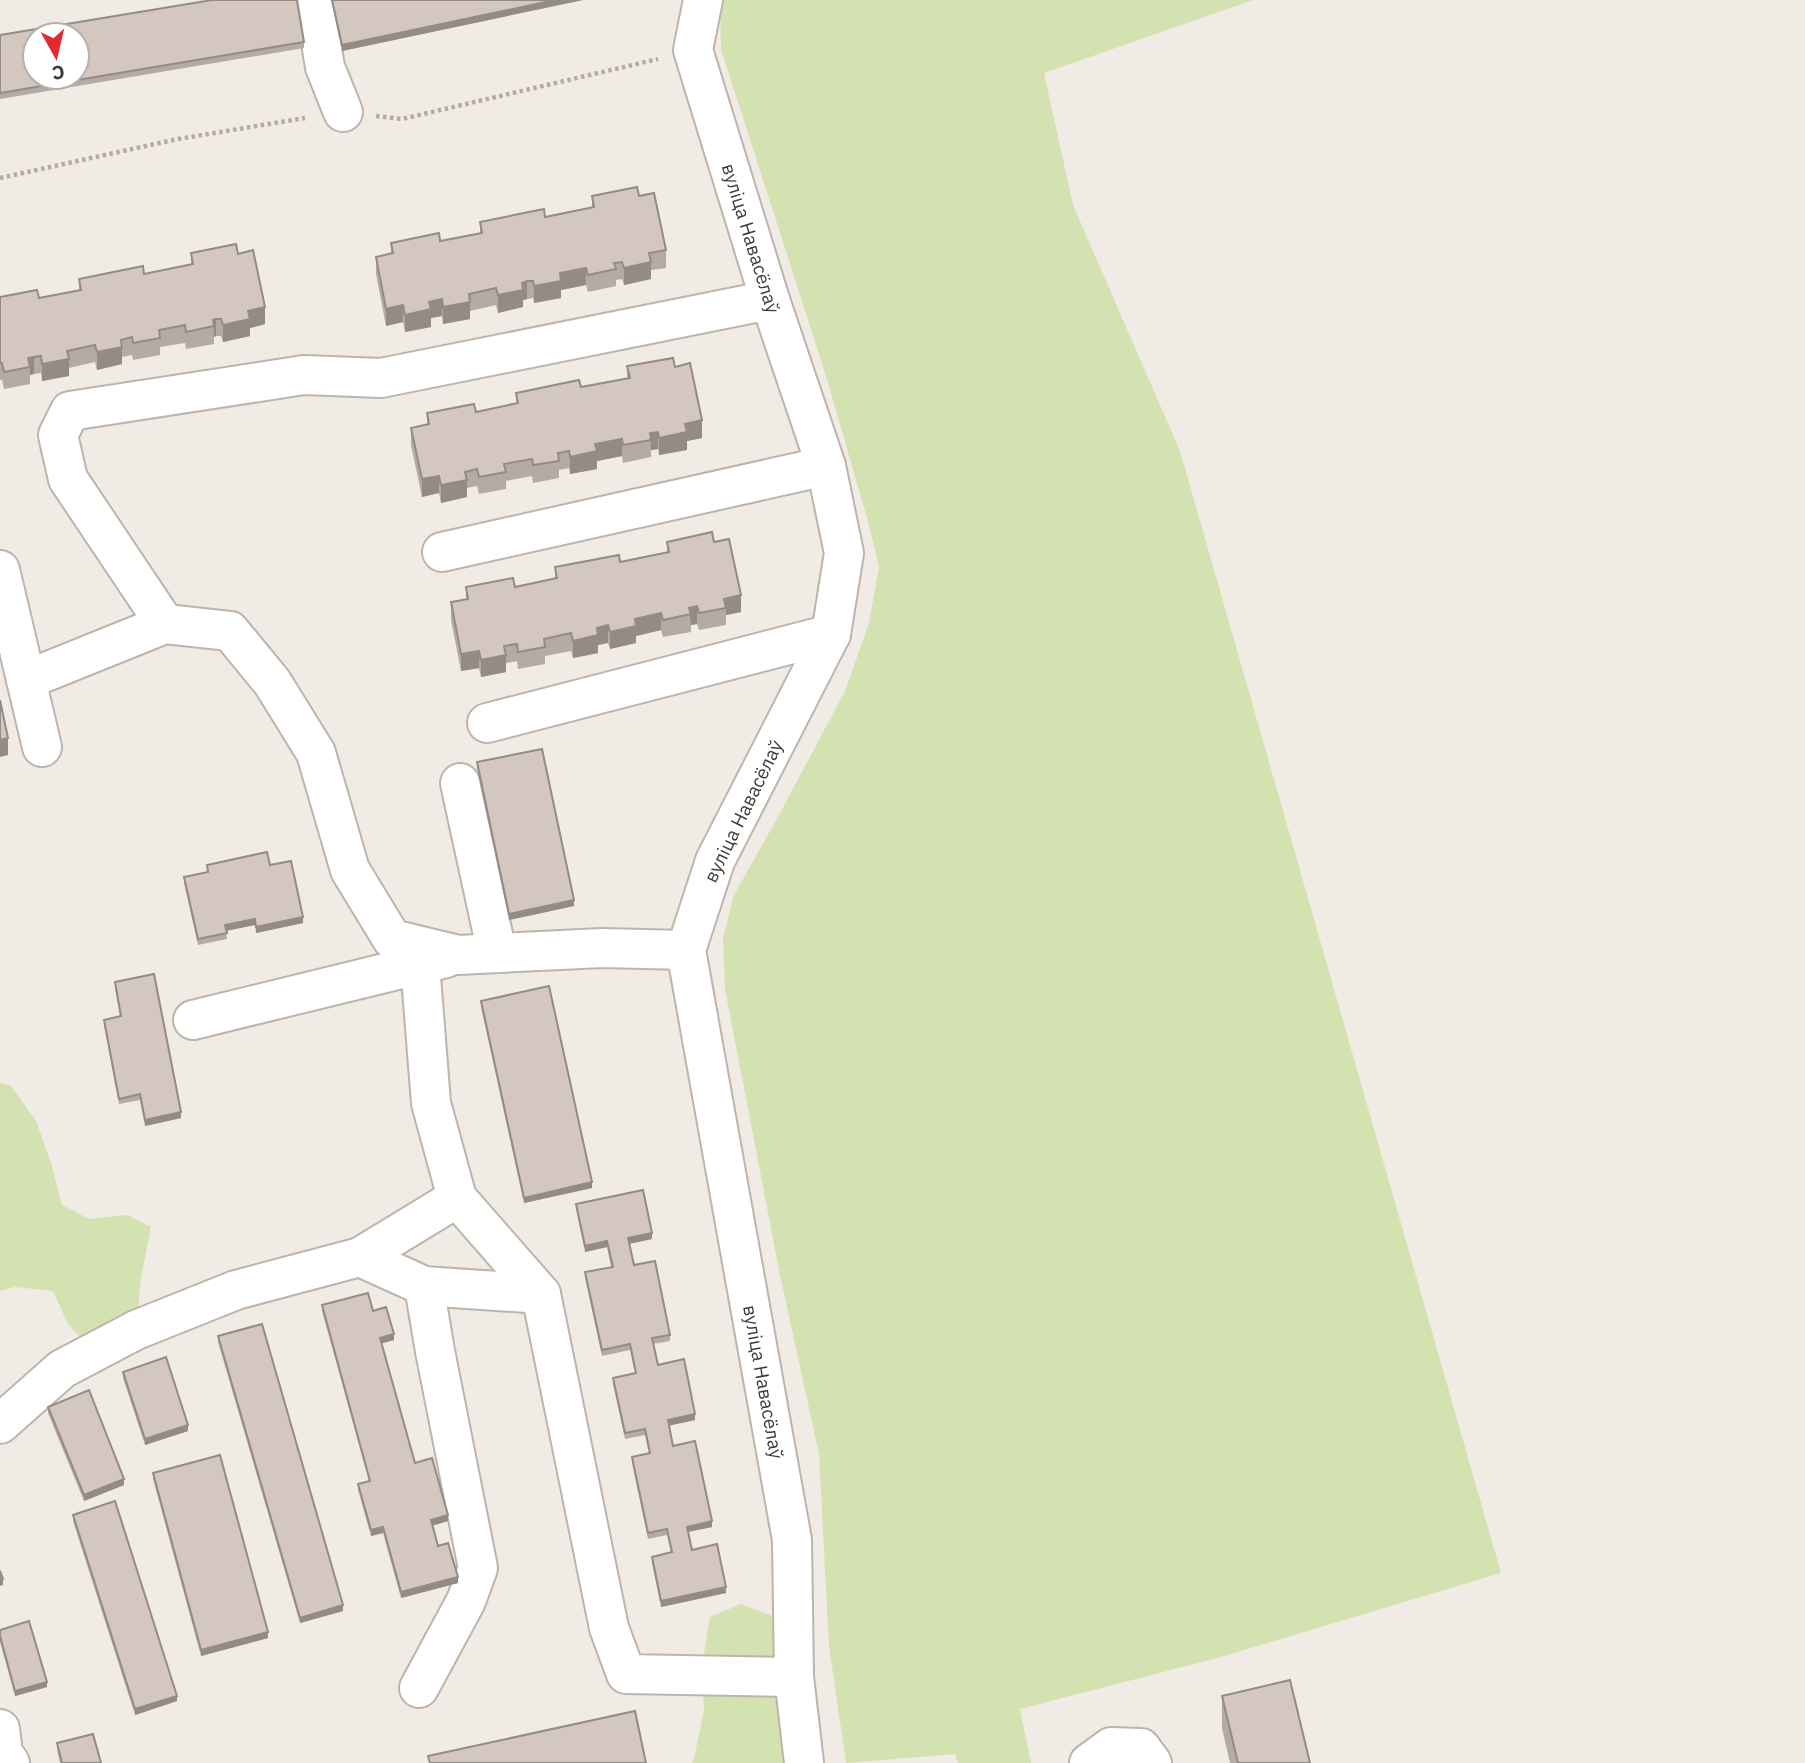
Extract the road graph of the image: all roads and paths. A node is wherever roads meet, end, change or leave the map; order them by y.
1 (314, 0) edge
2 (703, 0) edge
3 (343, 112) dead end
4 (770, 300) junction
5 (827, 466) junction
6 (442, 552) dead end
7 (0, 570) edge
8 (165, 624) junction
9 (831, 635) junction
10 (26, 680) junction
11 (487, 723) dead end
12 (42, 747) dead end
13 (460, 783) dead end
14 (686, 950) junction
15 (497, 953) junction
16 (458, 955) junction
17 (420, 964) junction
18 (193, 1020) dead end
19 (457, 1198) junction
20 (360, 1257) junction
21 (424, 1286) junction
22 (541, 1294) junction
23 (0, 1424) edge
24 (794, 1677) junction
25 (419, 1688) dead end
26 (0, 1729) edge
27 (10, 1763) edge
28 (804, 1763) edge
29 (1088, 1763) edge
30 (1152, 1763) edge

1 - 3 street
2 - 4 street, вуліца Навасёлаў
4 - 5 street, вуліца Навасёлаў
4 - 8 street
5 - 6 street
5 - 9 street, вуліца Навасёлаў
7 - 10 street
8 - 10 street
8 - 16 street
9 - 11 street
9 - 14 street, вуліца Навасёлаў
10 - 12 street
13 - 15 street
14 - 15 street
14 - 24 street, вуліца Навасёлаў
15 - 16 street
16 - 17 street
17 - 18 street
17 - 19 street
19 - 20 street
19 - 22 street
20 - 21 street
20 - 23 street
21 - 22 street
21 - 25 street
22 - 24 street
24 - 28 street, вуліца Навасёлаў
26 - 27 street
29 - 30 street

